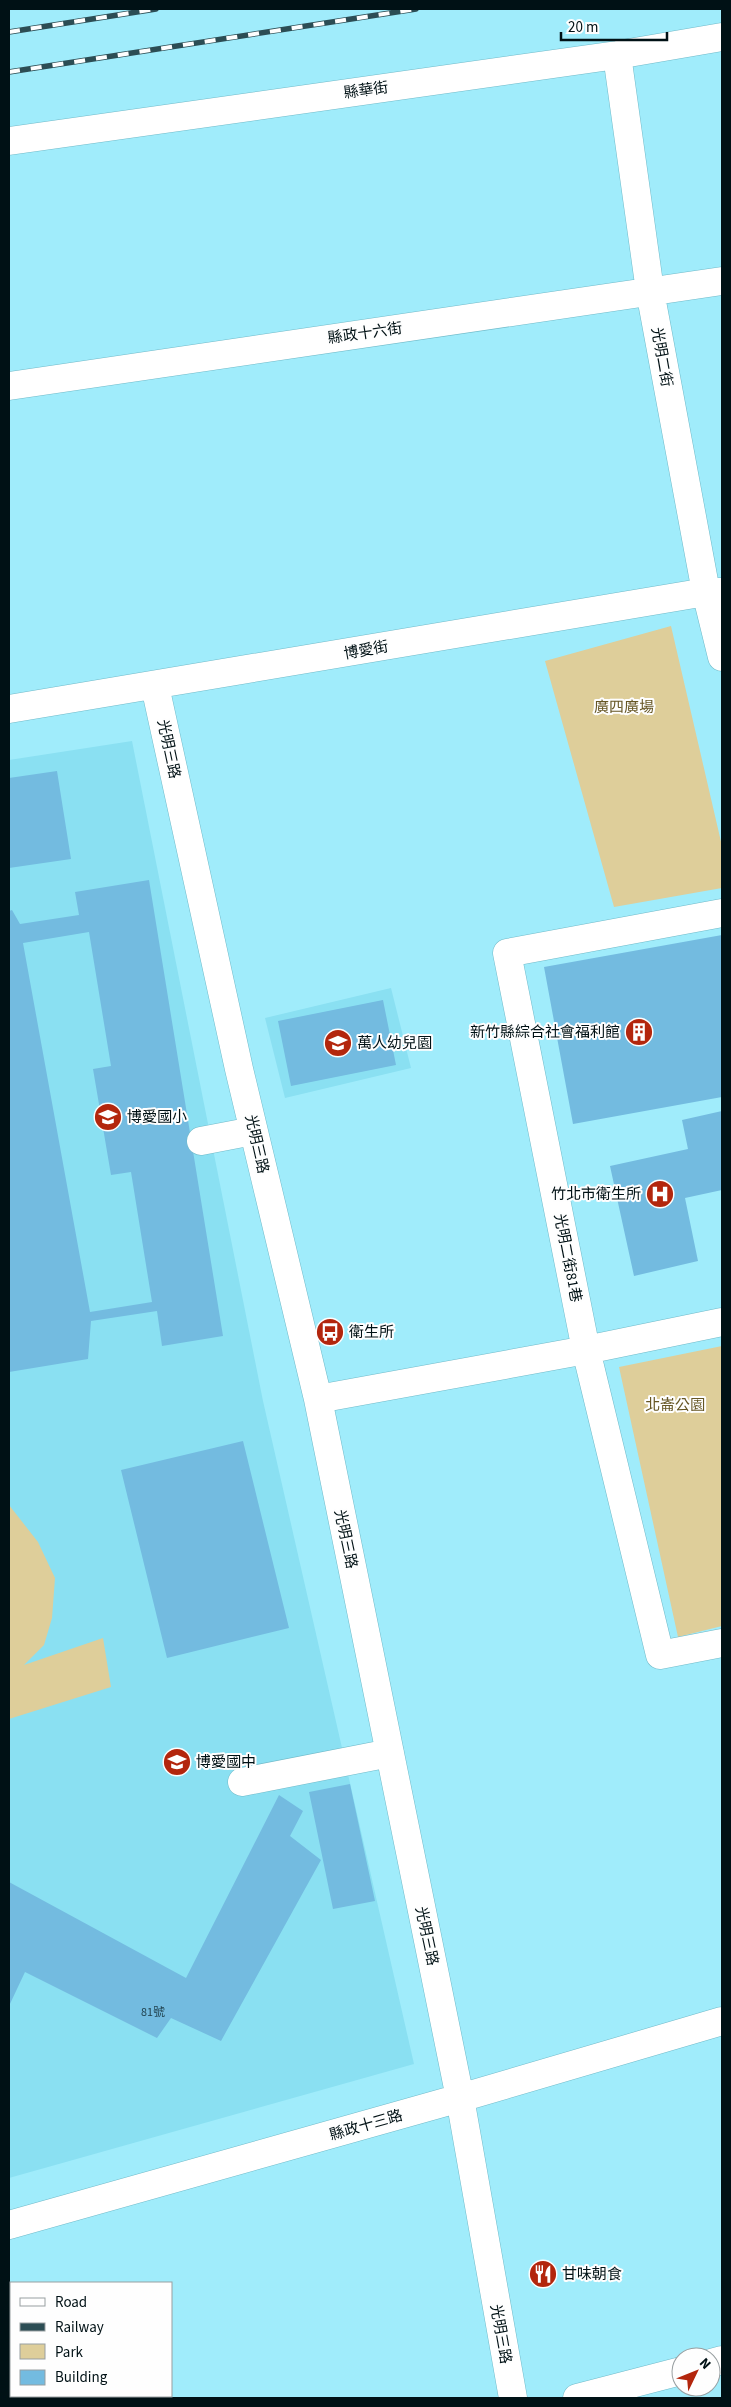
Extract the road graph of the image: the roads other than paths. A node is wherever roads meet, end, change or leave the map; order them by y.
1 (722, 37) edge
2 (617, 54) junction
3 (9, 141) edge
4 (722, 281) edge
5 (650, 291) junction
6 (9, 386) edge
7 (714, 592) edge
8 (722, 657) edge
9 (155, 686) junction
10 (9, 709) edge
11 (722, 913) edge
12 (253, 1130) junction
13 (201, 1141) dead end
14 (722, 1322) edge
15 (586, 1350) junction
16 (318, 1399) junction
17 (722, 1643) edge
18 (390, 1753) junction
19 (242, 1782) dead end
20 (722, 2021) edge
21 (460, 2098) junction
22 (9, 2226) edge
23 (671, 2374) edge
24 (513, 2398) edge
25 (577, 2398) edge

1 - 2 street, 縣華街
2 - 3 street, 縣華街
2 - 5 street, 光明二街
4 - 5 street, 縣政十六街
5 - 6 street, 縣政十六街
5 - 7 street, 光明二街
7 - 8 street, 光明二街
7 - 9 street, 博愛街
9 - 10 street, 博愛街
9 - 12 street, 光明三路
11 - 15 street, 光明二街81巷
12 - 13 street
12 - 16 street, 光明三路
14 - 15 street
15 - 16 street
15 - 17 street, 光明二街81巷
16 - 18 street, 光明三路
18 - 19 street
18 - 21 street, 光明三路
20 - 21 street, 縣政十三路
21 - 22 street, 縣政十三路
21 - 24 street, 光明三路
23 - 25 street

